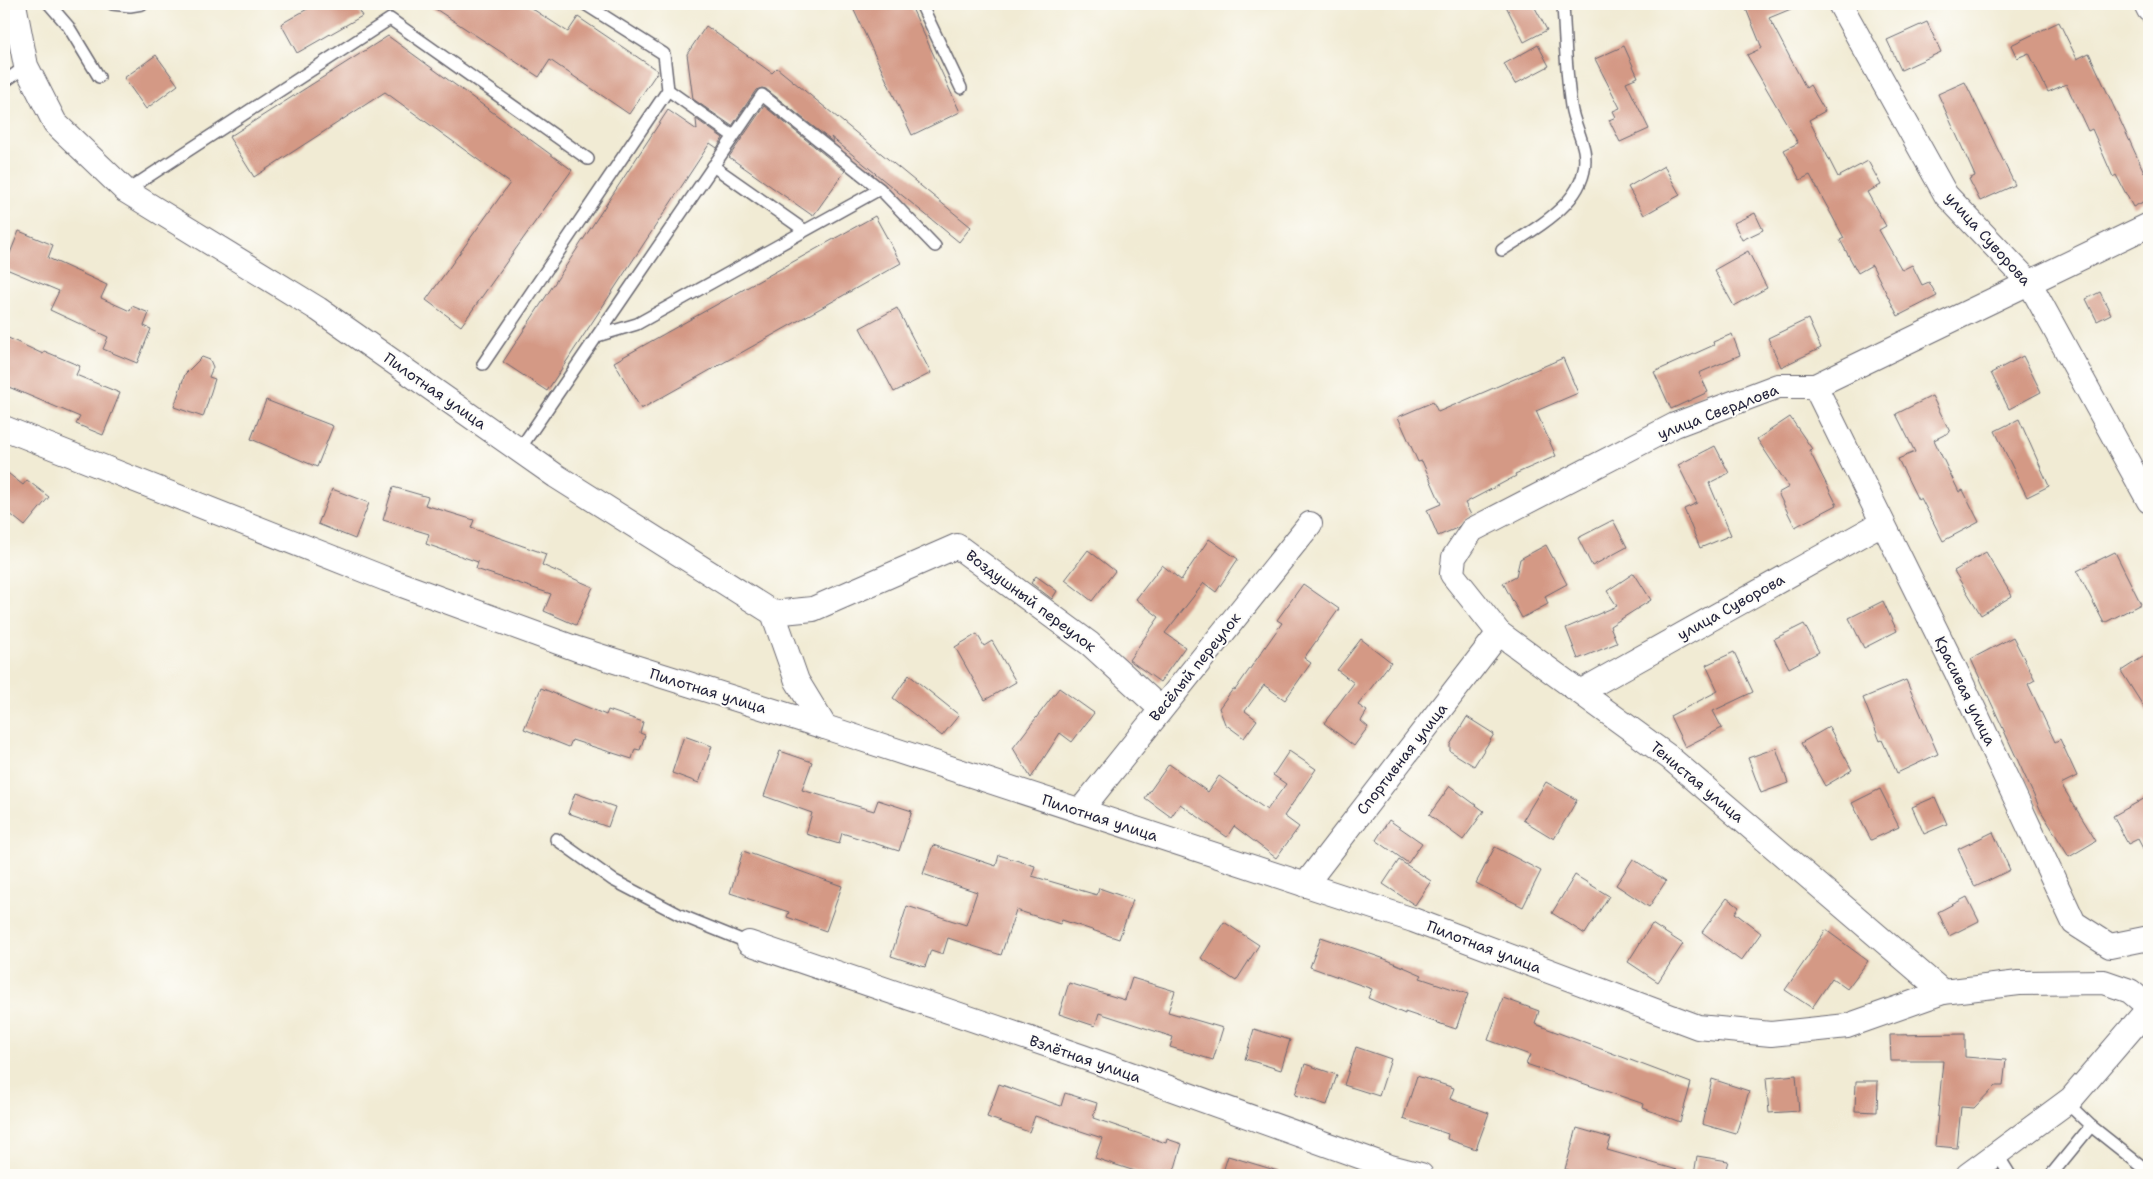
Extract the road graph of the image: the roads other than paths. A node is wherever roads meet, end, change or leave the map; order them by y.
1 (14, 4) edge
2 (49, 4) edge
3 (112, 4) edge
4 (142, 4) edge
5 (585, 4) edge
6 (921, 4) edge
7 (1563, 4) edge
8 (1840, 4) edge
9 (2146, 4) edge
10 (2149, 10) edge
11 (26, 66) junction
12 (99, 77) dead end
13 (4, 82) edge
14 (961, 88) dead end
15 (668, 90) junction
16 (733, 136) junction
17 (588, 159) dead end
18 (713, 166) junction
19 (880, 189) junction
20 (126, 191) junction
21 (2149, 225) edge
22 (804, 230) junction
23 (935, 246) dead end
24 (1502, 250) dead end
25 (2029, 282) junction
26 (597, 336) junction
27 (483, 364) dead end
28 (1815, 386) junction
29 (4, 428) edge
30 (519, 450) junction
31 (2149, 501) edge
32 (1882, 523) junction
33 (1310, 524) dead end
34 (1452, 574) joint
35 (773, 613) junction
36 (1499, 633) junction
37 (1580, 692) junction
38 (1161, 709) junction
39 (825, 727) junction
40 (1080, 811) junction
41 (556, 840) dead end
42 (1306, 885) junction
43 (2149, 938) edge
44 (749, 943) joint
45 (1943, 992) junction
46 (2149, 1007) edge
47 (2066, 1102) junction
48 (2091, 1126) junction
49 (1997, 1154) junction
50 (2149, 1172) edge
51 (1421, 1175) edge
52 (1968, 1175) edge
53 (2010, 1175) edge
54 (2051, 1175) edge

1 - 11 street, Пилотная улица
2 - 12 lane
3 - 4 lane
5 - 15 lane
6 - 14 lane
7 - 24 lane
8 - 25 street, улица Суворова
9 - 10 street
11 - 13 lane
11 - 20 street, Пилотная улица
15 - 16 lane
15 - 27 lane
16 - 18 lane
16 - 19 lane
17 - 20 lane
18 - 22 lane
18 - 26 lane
19 - 22 lane
19 - 23 lane
20 - 30 street, Пилотная улица
21 - 25 street, улица Свердлова
22 - 26 lane
25 - 28 street, улица Свердлова
25 - 31 street, улица Суворова
26 - 30 lane
28 - 32 street, Красивая улица
28 - 34 street, улица Свердлова
29 - 39 street, Пилотная улица
30 - 35 street, Пилотная улица
32 - 37 street, улица Суворова
32 - 43 street, Красивая улица
33 - 38 street, Весёлый переулок
34 - 36 street, Тенистая улица
35 - 38 street, Воздушный переулок
35 - 39 street
36 - 37 street, Тенистая улица
36 - 42 street, Спортивная улица
37 - 45 street, Тенистая улица
38 - 40 street, Весёлый переулок
39 - 40 street, Пилотная улица
40 - 42 street, Пилотная улица
41 - 44 lane
42 - 45 street, Пилотная улица
44 - 51 street, Взлётная улица
45 - 46 street, Пилотная улица
46 - 47 street
47 - 48 lane
47 - 49 street
48 - 50 lane
48 - 54 lane
49 - 52 street
49 - 53 lane

